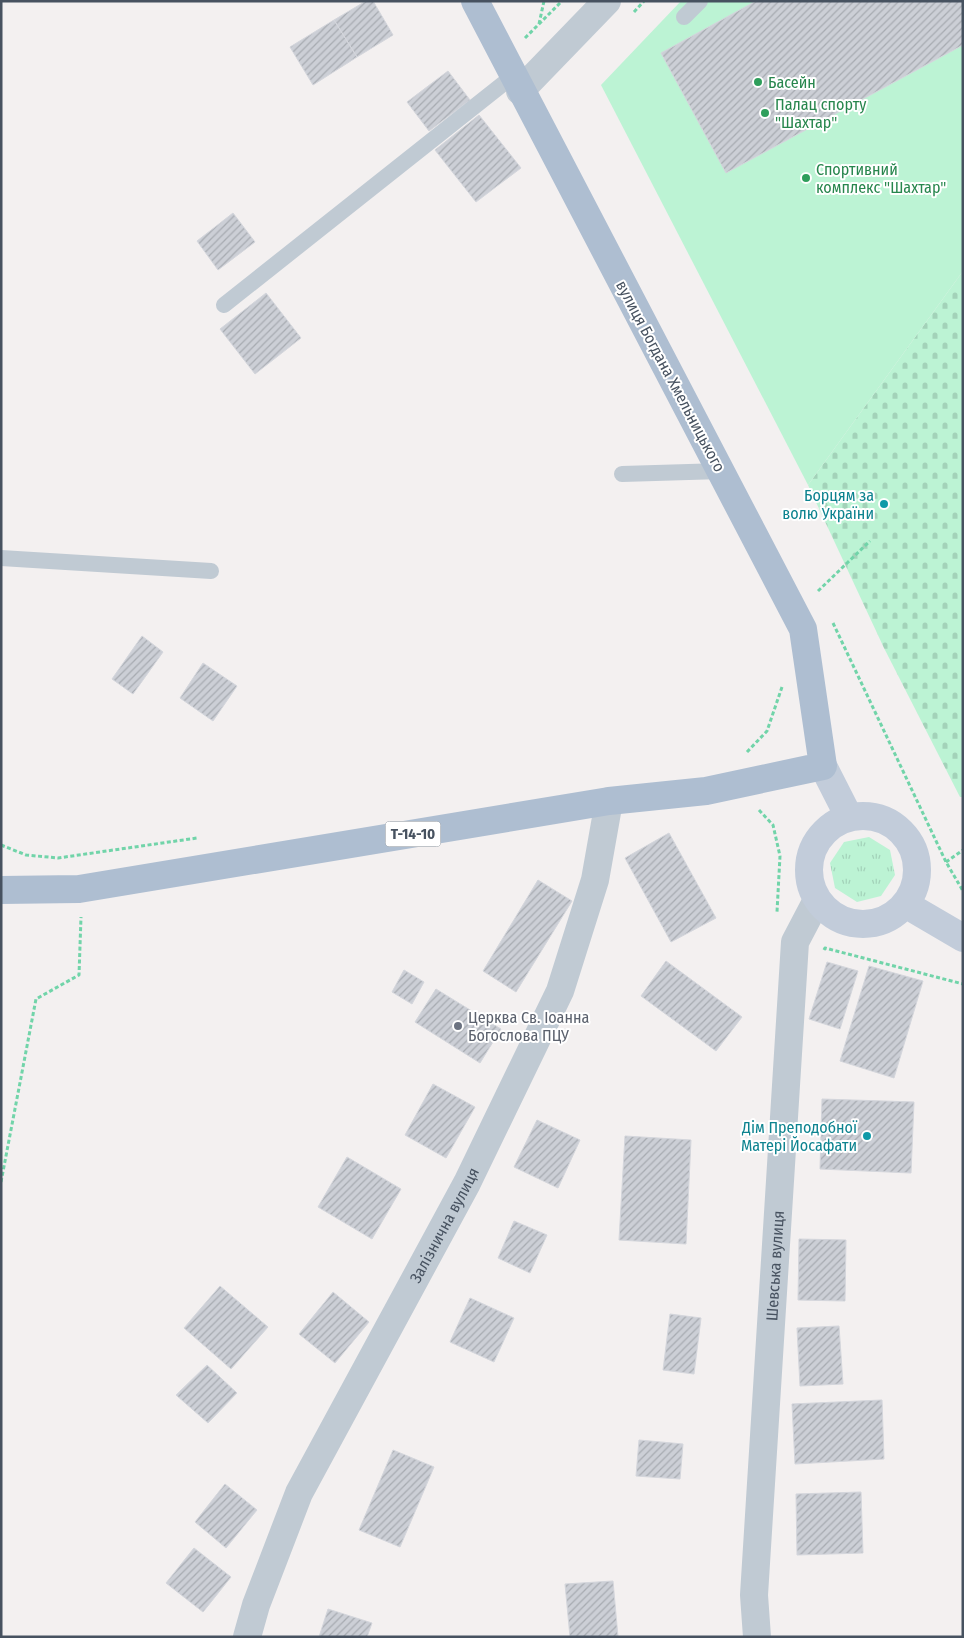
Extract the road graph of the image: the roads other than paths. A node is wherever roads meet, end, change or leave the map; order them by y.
1 (475, 1) edge
2 (607, 1) edge
3 (700, 1) edge
4 (684, 17) dead end
5 (517, 83) junction
6 (224, 305) dead end
7 (722, 471) junction
8 (622, 474) dead end
9 (1, 558) edge
10 (211, 571) dead end
11 (823, 766) junction
12 (609, 801) junction
13 (849, 817) junction
14 (1, 890) edge
15 (817, 900) junction
16 (906, 904) junction
17 (963, 938) edge
18 (247, 1637) edge
19 (757, 1637) edge

1 - 5 main road, вулиця Богдана Хмельницького
2 - 5 street
3 - 4 lane
5 - 6 lane
5 - 7 main road, вулиця Богдана Хмельницького
7 - 8 lane
7 - 11 main road, вулиця Богдана Хмельницького
9 - 10 lane
11 - 12 main road, Т-14-10
11 - 13 main road
12 - 14 main road, Т-14-10
12 - 18 street, Залізнична вулиця
13 - 15 main road
13 - 16 main road
15 - 16 main road
15 - 19 street, Шевська вулиця
16 - 17 main road

